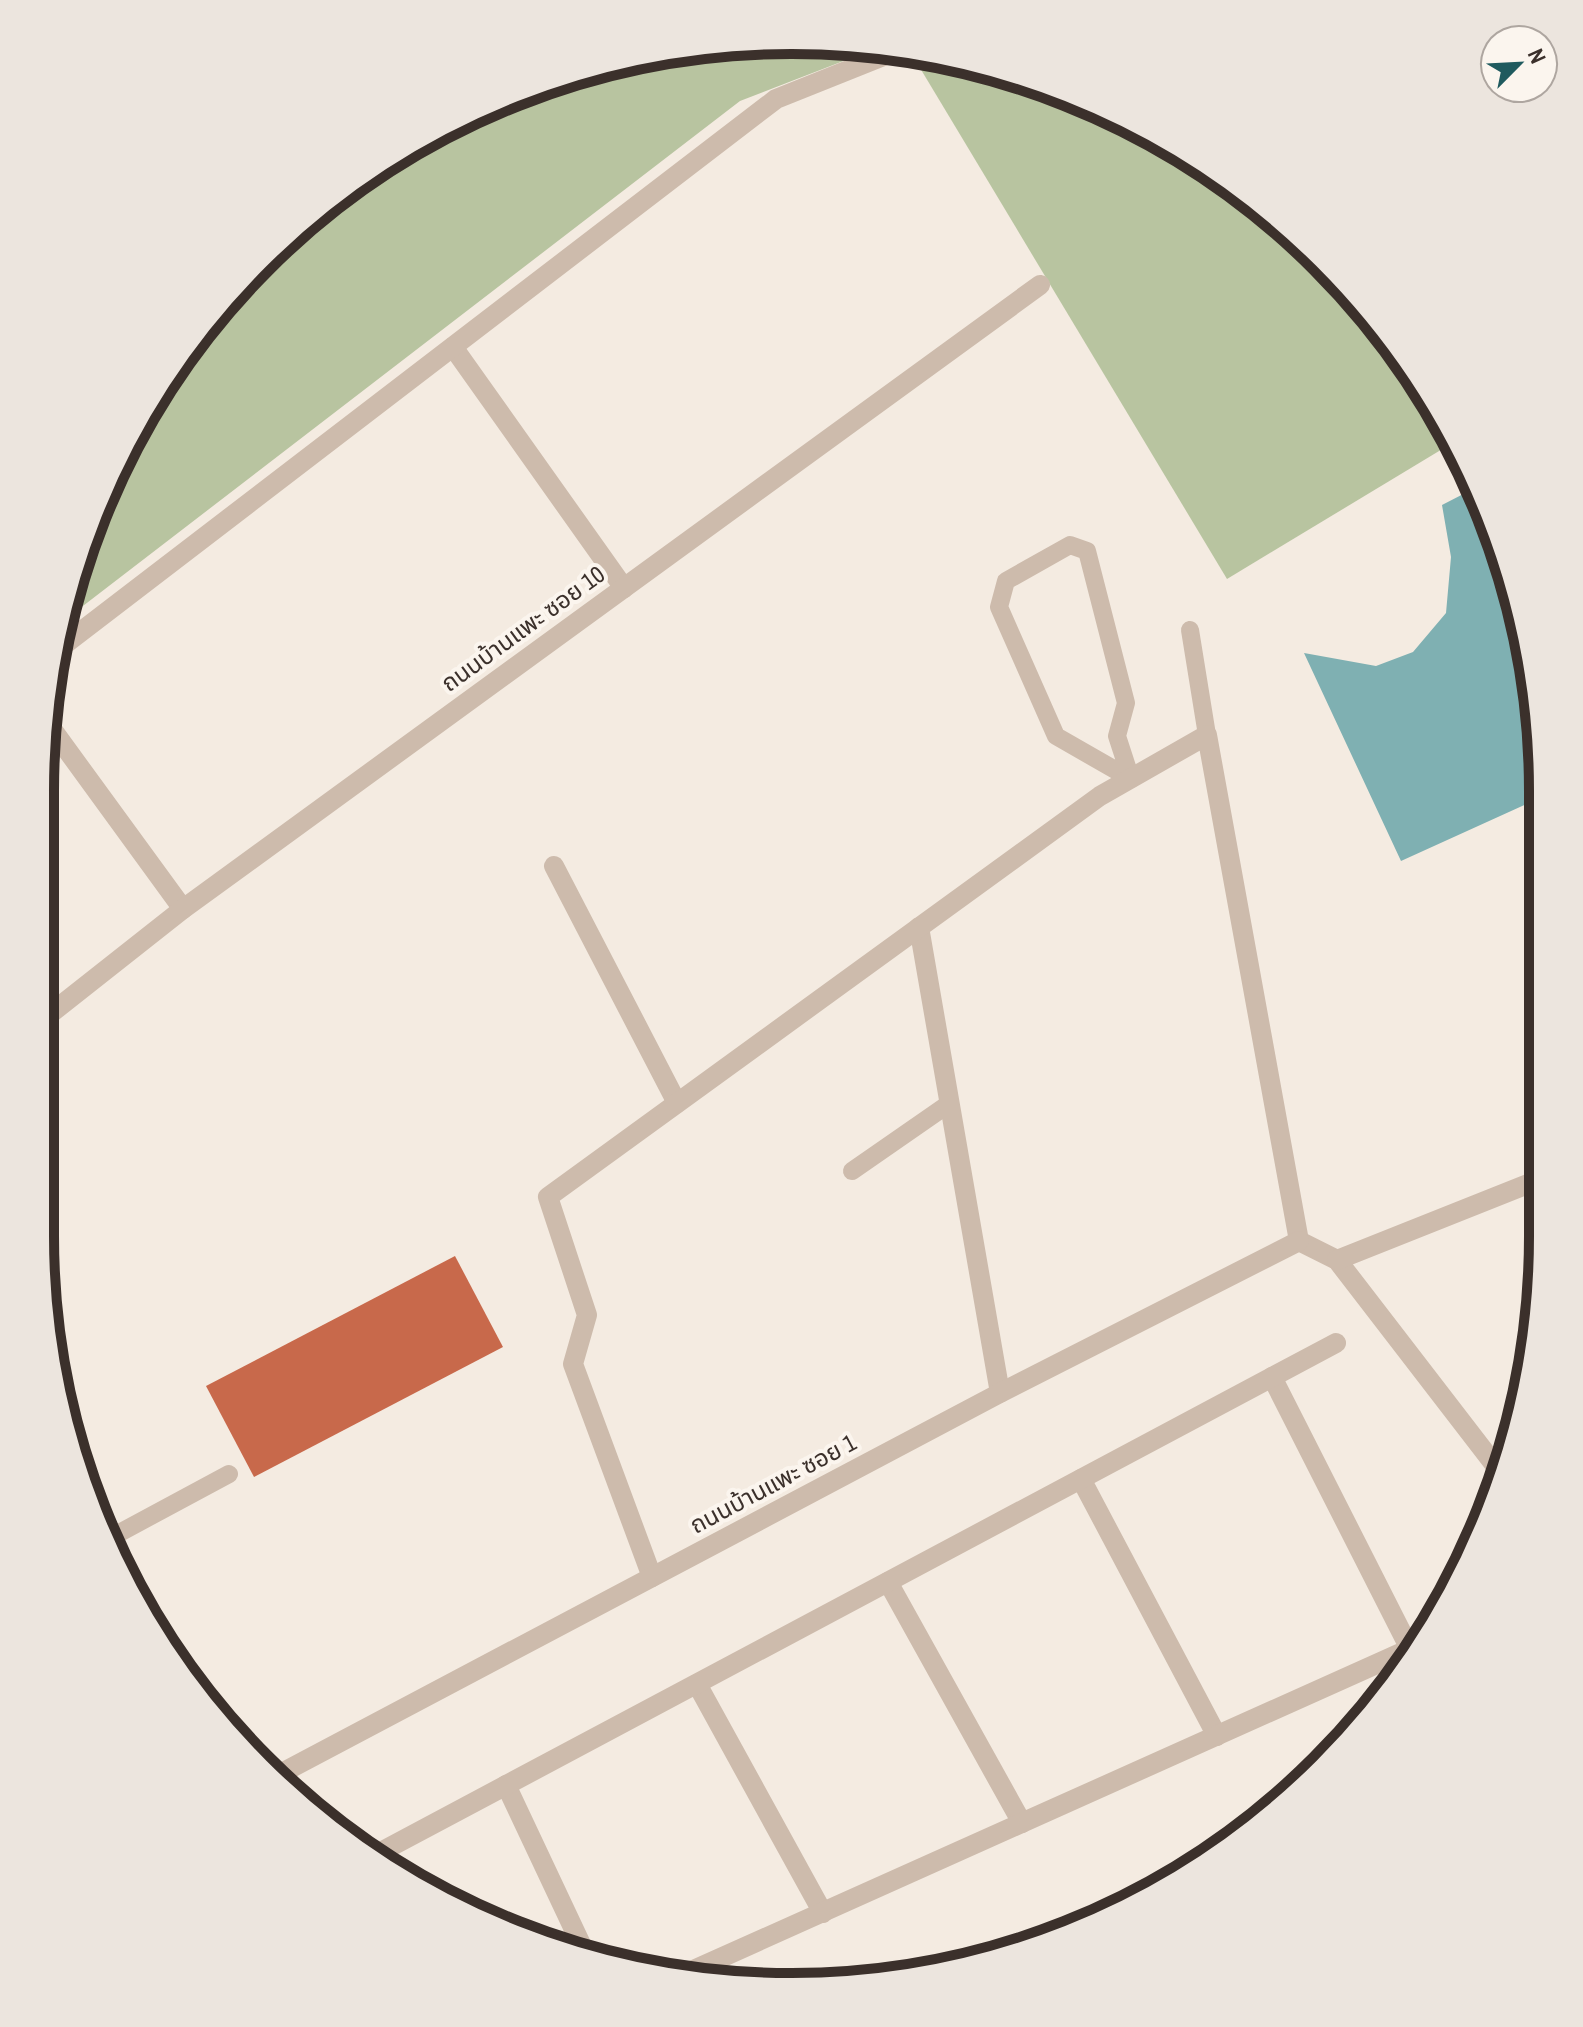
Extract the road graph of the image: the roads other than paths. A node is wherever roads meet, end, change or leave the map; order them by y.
1 (876, 59) edge
2 (1040, 285) dead end
3 (453, 347) junction
4 (624, 588) junction
5 (1190, 630) dead end
6 (70, 640) edge
7 (1207, 735) junction
8 (57, 736) edge
9 (1131, 779) junction
10 (554, 866) dead end
11 (183, 909) junction
12 (919, 927) junction
13 (54, 1011) edge
14 (677, 1103) junction
15 (950, 1103) junction
16 (852, 1171) dead end
17 (1529, 1184) edge
18 (1299, 1241) junction
19 (1337, 1260) junction
20 (1336, 1343) dead end
21 (1272, 1377) junction
22 (1000, 1393) junction
23 (1493, 1463) edge
24 (229, 1474) dead end
25 (1081, 1479) junction
26 (117, 1534) edge
27 (652, 1577) junction
28 (888, 1582) junction
29 (1410, 1637) edge
30 (1398, 1655) edge
31 (697, 1684) junction
32 (1217, 1736) junction
33 (285, 1771) edge
34 (506, 1785) junction
35 (1022, 1823) junction
36 (384, 1850) edge
37 (823, 1913) junction
38 (580, 1942) edge
39 (700, 1967) edge

1 - 3 street
2 - 4 street, ถนนบ้านแพะ ซอย 10
3 - 4 street
3 - 6 street
4 - 11 street, ถนนบ้านแพะ ซอย 10
5 - 7 lane
7 - 9 street
7 - 18 street
8 - 11 street
9 - 9 lane
9 - 12 street
10 - 14 street
11 - 13 street, ถนนบ้านแพะ ซอย 10
12 - 14 street
12 - 15 street
14 - 27 street
15 - 16 lane
15 - 22 street
17 - 19 street
18 - 19 street
18 - 22 street, ถนนบ้านแพะ ซอย 1
19 - 23 street
20 - 21 street
21 - 25 street
21 - 29 street
22 - 27 street, ถนนบ้านแพะ ซอย 1
24 - 26 lane
25 - 28 street
25 - 32 street
27 - 33 street, ถนนบ้านแพะ ซอย 1
28 - 31 street
28 - 35 street
30 - 32 street
31 - 34 street
31 - 37 street
32 - 35 street
34 - 36 street
34 - 38 street
35 - 37 street
37 - 39 street

